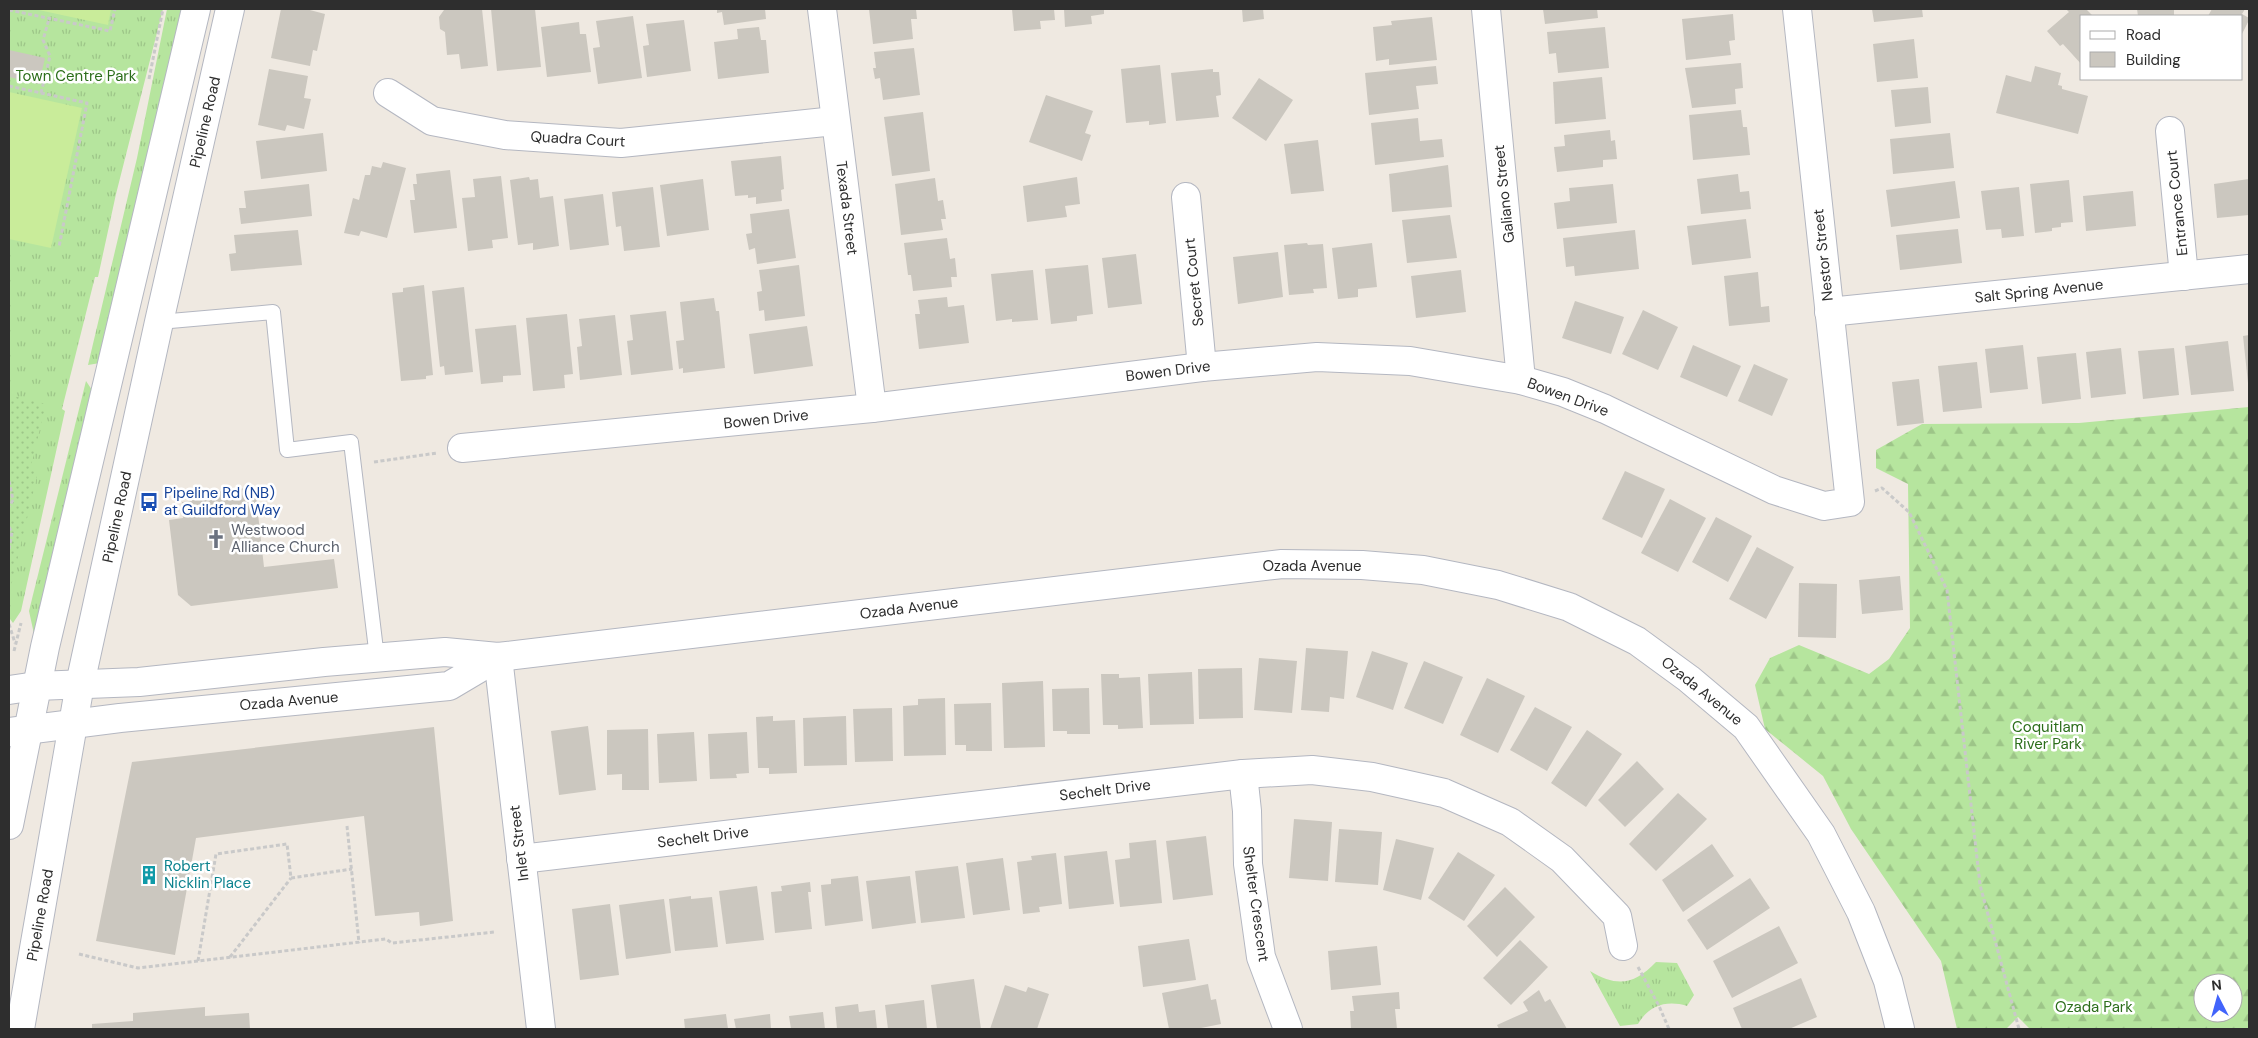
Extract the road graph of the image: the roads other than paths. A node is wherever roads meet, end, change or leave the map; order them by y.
1 (196, 9) edge
2 (230, 9) edge
3 (822, 9) edge
4 (1486, 9) edge
5 (1797, 9) edge
6 (388, 93) dead end
7 (836, 121) junction
8 (2170, 131) dead end
9 (1186, 197) dead end
10 (2249, 269) edge
11 (2184, 276) junction
12 (1829, 312) junction
13 (159, 322) junction
14 (1202, 367) junction
15 (1521, 380) junction
16 (872, 408) junction
17 (462, 448) road end
18 (1850, 502) joint
19 (498, 657) junction
20 (377, 658) junction
21 (80, 684) junction
22 (36, 686) junction
23 (9, 690) edge
24 (72, 723) junction
25 (18, 731) edge
26 (1243, 774) junction
27 (9, 825) edge
28 (521, 859) junction
29 (1624, 946) road end
30 (20, 1029) edge
31 (541, 1029) edge
32 (1288, 1029) edge
33 (1900, 1029) edge

1 - 22 street
2 - 13 street, Pipeline Road
3 - 7 street, Texada Street
4 - 15 street, Galiano Street
5 - 12 street, Nestor Street
6 - 7 street, Quadra Court
7 - 16 street, Texada Street
8 - 11 street, Entrance Court
9 - 14 street, Secret Court
10 - 11 street, Salt Spring Avenue
11 - 12 street, Salt Spring Avenue
12 - 18 street, Nestor Street
13 - 20 lane
13 - 21 street, Pipeline Road
14 - 15 street, Bowen Drive
14 - 16 street, Bowen Drive
15 - 18 street, Bowen Drive
16 - 17 street, Bowen Drive
19 - 20 street, Ozada Avenue
19 - 24 street, Ozada Avenue
19 - 28 street, Inlet Street
19 - 33 street, Ozada Avenue
20 - 21 street, Ozada Avenue
21 - 22 street, Ozada Avenue
21 - 24 street, Pipeline Road
22 - 23 street, Ozada Avenue
22 - 25 street
24 - 25 street, Ozada Avenue
24 - 30 street, Pipeline Road
25 - 27 street
26 - 28 street, Sechelt Drive
26 - 29 street, Sechelt Drive
26 - 32 street, Shelter Crescent
28 - 31 street, Inlet Street

